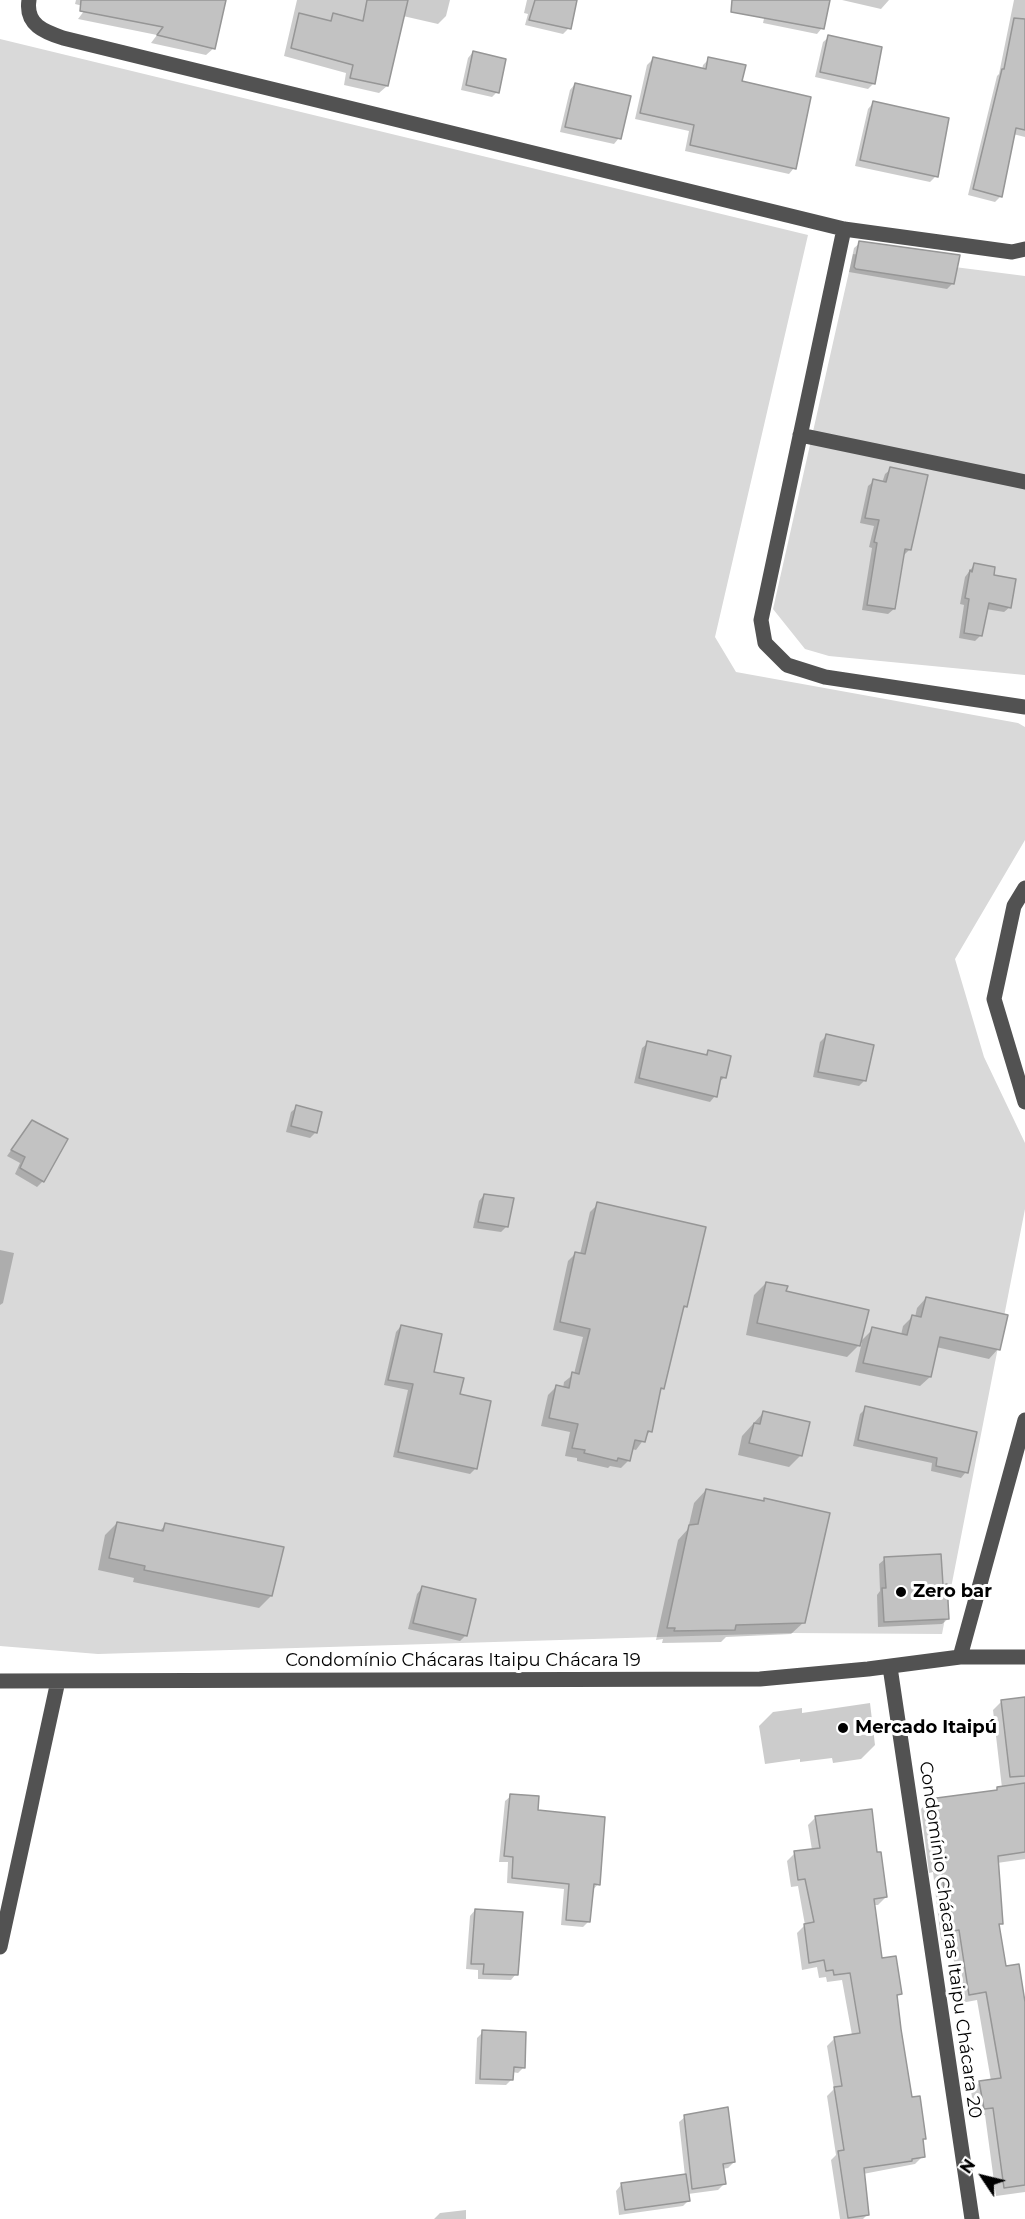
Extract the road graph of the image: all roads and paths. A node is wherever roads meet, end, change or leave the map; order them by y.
1 (29, 0) edge
2 (844, 229) junction
3 (1025, 249) edge
4 (800, 435) junction
5 (1025, 482) edge
6 (1025, 707) edge
7 (1025, 888) edge
8 (1025, 1102) edge
9 (1025, 1420) edge
10 (960, 1657) junction
11 (1025, 1657) edge
12 (890, 1667) junction
13 (0, 1681) edge
14 (58, 1681) junction
15 (0, 1947) edge
16 (972, 2219) edge

1 - 2 street
2 - 3 street
2 - 4 street
4 - 5 street
4 - 6 street
7 - 8 street
9 - 10 street
10 - 11 street
10 - 12 street
12 - 14 street, Condomínio Chácaras Itaipu Chácara 19
12 - 16 street, Condomínio Chácaras Itaipu Chácara 20
13 - 14 street, Condomínio Chácaras Itaipu Chácara 19
14 - 15 street

